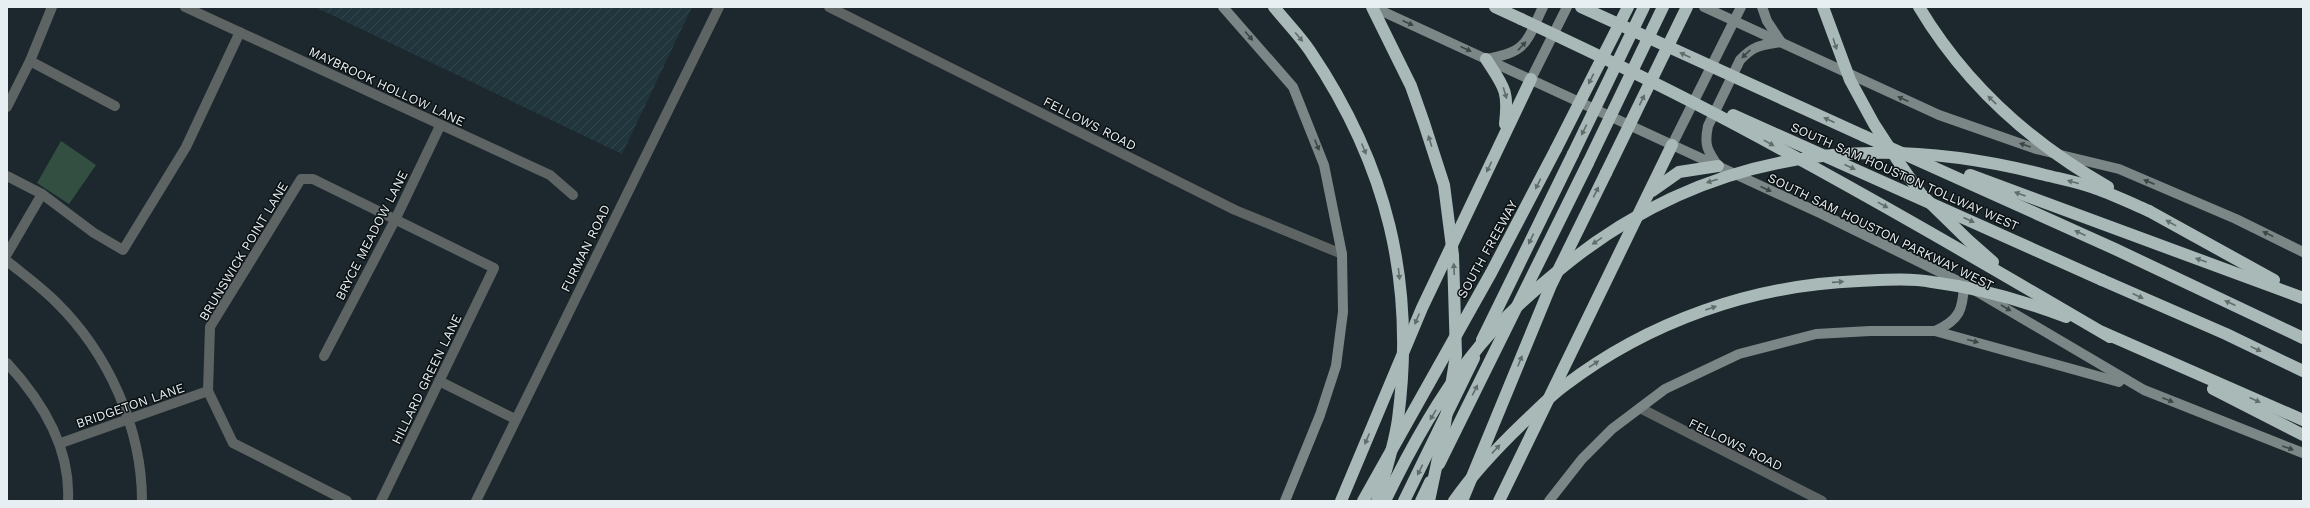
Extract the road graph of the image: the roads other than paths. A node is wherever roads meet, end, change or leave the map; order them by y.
1 (52, 7) edge
2 (185, 7) edge
3 (719, 7) edge
4 (829, 7) edge
5 (1223, 7) edge
6 (1274, 7) edge
7 (1372, 7) edge
8 (1495, 7) edge
9 (1543, 7) edge
10 (1567, 7) edge
11 (1580, 7) edge
12 (1628, 7) edge
13 (1644, 7) edge
14 (1663, 7) edge
15 (1687, 7) edge
16 (1704, 7) edge
17 (1741, 7) edge
18 (1762, 7) edge
19 (1823, 7) edge
20 (1919, 7) edge
21 (1521, 19) junction
22 (1733, 21) junction
23 (240, 32) junction
24 (1781, 42) junction
25 (1486, 59) junction
26 (30, 62) junction
27 (1531, 79) junction
28 (115, 106) dead end
29 (7, 107) edge
30 (440, 126) junction
31 (1864, 136) junction
32 (1502, 140) junction
33 (1672, 145) junction
34 (1718, 166) junction
35 (7, 176) edge
36 (1651, 191) junction
37 (42, 194) junction
38 (573, 195) dead end
39 (2149, 211) junction
40 (395, 220) junction
41 (2303, 252) edge
42 (7, 254) edge
43 (1342, 254) junction
44 (7, 261) edge
45 (1964, 284) junction
46 (2303, 297) edge
47 (2066, 317) junction
48 (1935, 331) junction
49 (2303, 338) edge
50 (324, 356) dead end
51 (7, 363) edge
52 (2303, 371) edge
53 (439, 381) junction
54 (2144, 390) junction
55 (208, 392) junction
56 (1640, 408) junction
57 (515, 419) junction
58 (129, 420) junction
59 (2303, 420) edge
60 (2303, 435) edge
61 (61, 443) junction
62 (2303, 453) edge
63 (68, 501) edge
64 (142, 501) edge
65 (347, 501) edge
66 (381, 501) edge
67 (476, 501) edge
68 (1285, 501) edge
69 (1341, 501) edge
70 (1363, 501) edge
71 (1377, 501) edge
72 (1385, 501) edge
73 (1404, 501) edge
74 (1422, 501) edge
75 (1429, 501) edge
76 (1454, 501) edge
77 (1462, 501) edge
78 (1499, 501) edge
79 (1549, 501) edge
80 (1822, 501) edge

1 - 26 street
2 - 23 street, MAYBROOK HOLLOW LANE
3 - 57 street, FURMAN ROAD
4 - 43 street, FELLOWS ROAD
5 -> 43 main road
6 -> 71 highway, bridge
7 -> 25 main road, SOUTH SAM HOUSTON PARKWAY WEST
75 -> 7 highway, bridge
8 - 21 highway, SOUTH SAM HOUSTON TOLLWAY WEST
25 -> 9 main road
10 - 27 main road
31 -> 11 highway, SOUTH SAM HOUSTON TOLLWAY WEST, bridge
12 -> 70 highway, SOUTH FREEWAY, bridge
13 -> 73 highway, bridge
74 -> 14 highway, bridge
77 -> 15 highway, bridge
16 - 22 main road
17 - 22 main road
18 - 24 main road
19 -> 47 highway, bridge
39 -> 20 highway, bridge
21 -> 52 highway, SOUTH SAM HOUSTON TOLLWAY WEST, bridge
21 -> 60 highway, bridge
22 - 24 main road
22 - 33 main road
23 - 30 street, MAYBROOK HOLLOW LANE
23 - 37 street
24 -> 34 main road
41 -> 24 main road
25 - 27 main road, SOUTH SAM HOUSTON PARKWAY WEST
25 -> 32 highway
26 - 28 street
26 - 29 street
27 - 32 highway
27 - 33 main road, SOUTH SAM HOUSTON PARKWAY WEST
30 - 38 street, MAYBROOK HOLLOW LANE
30 - 40 street, BRYCE MEADOW LANE
46 -> 31 highway, bridge
49 -> 31 highway, SOUTH SAM HOUSTON TOLLWAY WEST, bridge
32 -> 69 highway
33 - 34 main road, SOUTH SAM HOUSTON PARKWAY WEST
33 - 36 highway
34 - 36 highway
34 -> 45 main road, SOUTH SAM HOUSTON PARKWAY WEST
35 - 37 street
36 - 78 highway
37 - 42 street
46 -> 39 highway
39 -> 72 highway, bridge
40 - 50 street, BRYCE MEADOW LANE
40 - 53 street, HILLARD GREEN LANE
40 - 55 street, BRUNSWICK POINT LANE
43 - 68 main road
44 - 58 street
45 - 48 main road
45 -> 54 main road, SOUTH SAM HOUSTON PARKWAY WEST
47 -> 59 highway, bridge
76 -> 47 highway, bridge
48 -> 54 main road
48 - 56 main road
51 - 61 street
53 - 57 street
53 - 66 street, HILLARD GREEN LANE
54 -> 62 main road, SOUTH SAM HOUSTON PARKWAY WEST
55 - 58 street, BRIDGETON LANE
55 - 65 street, BRUNSWICK POINT LANE
56 - 79 main road
56 - 80 street, FELLOWS ROAD
57 - 67 street, FURMAN ROAD
58 - 61 street, BRIDGETON LANE
58 - 64 street
61 - 63 street

